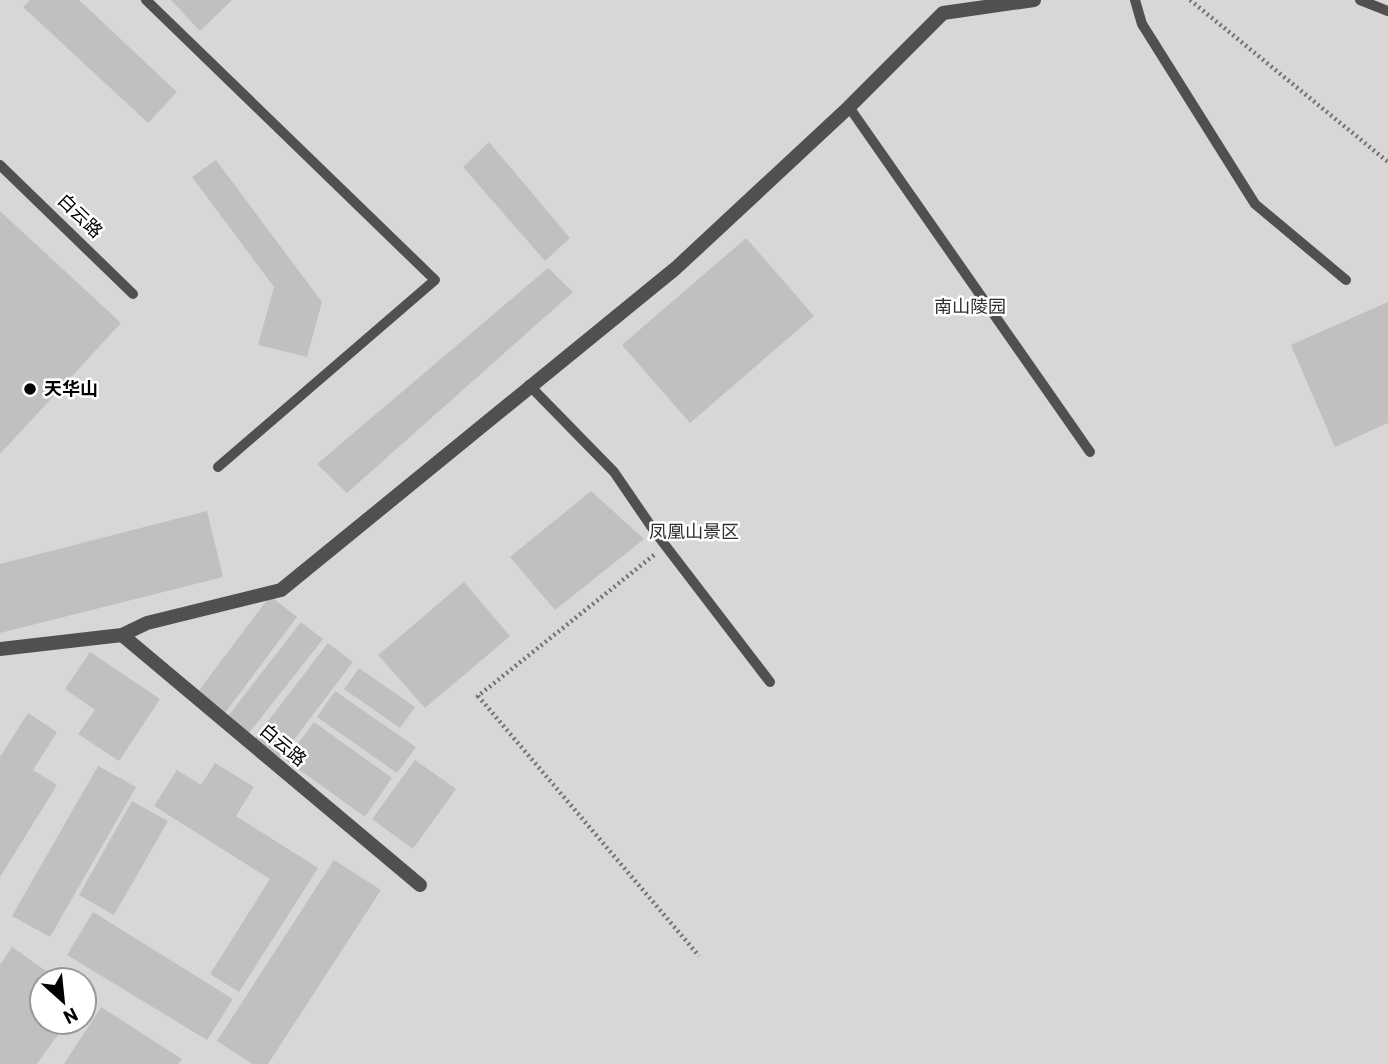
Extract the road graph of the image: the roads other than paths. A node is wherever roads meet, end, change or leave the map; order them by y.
1 (146, 0) edge
2 (1034, 0) edge
3 (1135, 0) edge
4 (1360, 0) edge
5 (1388, 12) edge
6 (849, 107) junction
7 (0, 165) edge
8 (1346, 280) dead end
9 (133, 294) dead end
10 (529, 385) junction
11 (1090, 452) dead end
12 (218, 467) dead end
13 (122, 635) junction
14 (0, 649) edge
15 (770, 682) dead end
16 (420, 885) dead end

1 - 12 lane
2 - 6 street
3 - 8 lane
4 - 5 lane
6 - 10 street
6 - 11 lane
7 - 9 lane, 白云路
10 - 13 street
10 - 15 lane
13 - 14 street
13 - 16 street, 白云路

